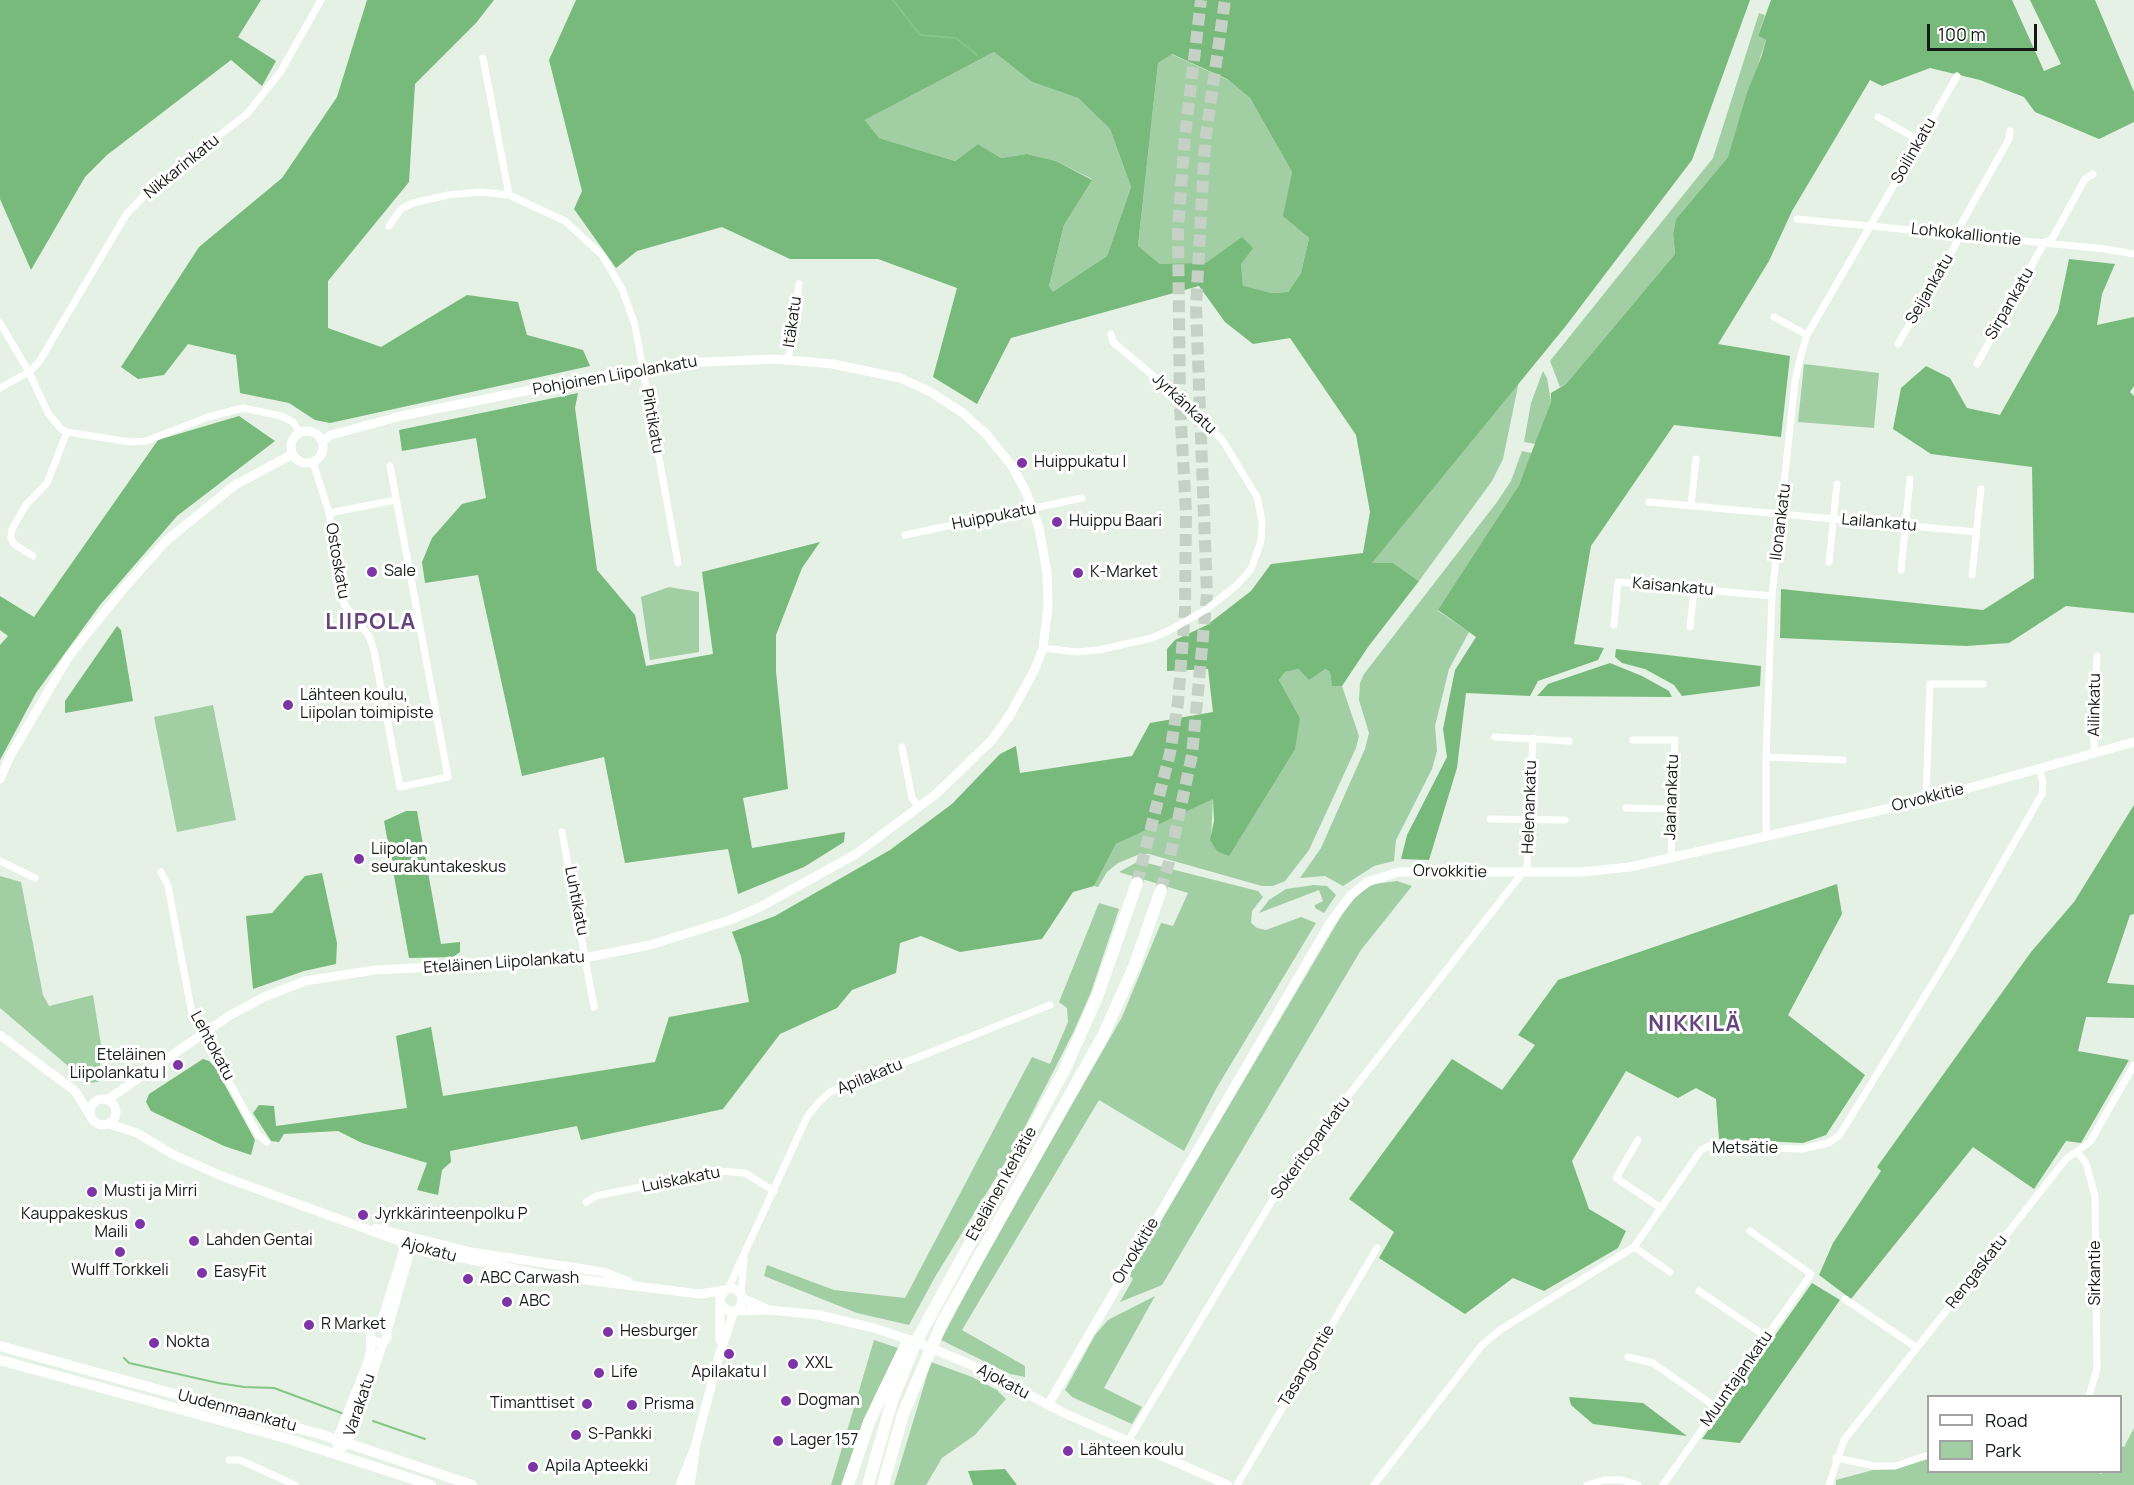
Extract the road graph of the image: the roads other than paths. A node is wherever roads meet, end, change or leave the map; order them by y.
1 (321, 0) edge
2 (483, 58) dead end
3 (1958, 76) dead end
4 (1878, 117) dead end
5 (2010, 131) dead end
6 (1920, 141) junction
7 (2093, 174) dead end
8 (509, 195) junction
9 (1797, 219) dead end
10 (389, 226) dead end
11 (1871, 226) junction
12 (1958, 234) junction
13 (2044, 243) junction
14 (2134, 254) edge
15 (799, 284) dead end
16 (1774, 317) dead end
17 (0, 323) edge
18 (1111, 334) dead end
19 (1807, 335) junction
20 (1898, 344) dead end
21 (788, 360) junction
22 (1977, 364) dead end
23 (642, 368) junction
24 (29, 372) junction
25 (0, 388) edge
26 (67, 432) junction
27 (300, 433) junction
28 (322, 441) junction
29 (293, 454) junction
30 (1696, 459) dead end
31 (313, 462) junction
32 (390, 466) dead end
33 (1910, 479) dead end
34 (1837, 484) dead end
35 (1981, 489) dead end
36 (1082, 498) dead end
37 (396, 500) junction
38 (1649, 502) dead end
39 (1691, 506) junction
40 (1033, 509) junction
41 (329, 513) junction
42 (1782, 515) junction
43 (1834, 519) junction
44 (1905, 526) junction
45 (1977, 532) junction
46 (905, 535) dead end
47 (33, 556) dead end
48 (1829, 562) dead end
49 (678, 563) dead end
50 (1901, 570) dead end
51 (1972, 575) dead end
52 (1694, 589) junction
53 (1772, 596) junction
54 (1614, 625) dead end
55 (1690, 627) dead end
56 (1043, 648) junction
57 (2097, 656) dead end
58 (1983, 684) dead end
59 (1495, 737) dead end
60 (1533, 738) junction
61 (1633, 740) dead end
62 (1569, 741) dead end
63 (2134, 742) edge
64 (902, 747) dead end
65 (2096, 753) junction
66 (1766, 757) junction
67 (1843, 760) dead end
68 (2039, 769) junction
69 (0, 779) edge
70 (1926, 800) junction
71 (919, 807) junction
72 (1626, 808) dead end
73 (1672, 809) junction
74 (1490, 819) dead end
75 (1529, 819) junction
76 (1565, 820) dead end
77 (562, 832) dead end
78 (1766, 836) junction
79 (1671, 859) junction
80 (0, 861) edge
81 (161, 872) dead end
82 (1522, 873) junction
83 (35, 878) dead end
84 (1137, 882) tunnel mouth
85 (1161, 890) tunnel mouth
86 (587, 958) junction
87 (1050, 1005) dead end
88 (594, 1007) dead end
89 (203, 1032) junction
90 (0, 1035) edge
91 (2134, 1065) edge
92 (133, 1084) junction
93 (75, 1091) junction
94 (103, 1100) junction
95 (116, 1111) junction
96 (90, 1115) junction
97 (109, 1124) junction
98 (137, 1133) junction
99 (1638, 1140) dead end
100 (267, 1142) dead end
101 (2078, 1153) junction
102 (1003, 1183) junction
103 (774, 1191) junction
104 (586, 1202) dead end
105 (1661, 1208) junction
106 (1750, 1231) dead end
107 (411, 1241) junction
108 (1634, 1247) junction
109 (1377, 1248) dead end
110 (744, 1257) junction
111 (1670, 1272) dead end
112 (726, 1289) junction
113 (1699, 1291) dead end
114 (700, 1294) junction
115 (742, 1296) junction
116 (1845, 1299) dead end
117 (721, 1303) junction
118 (736, 1310) junction
119 (769, 1310) junction
120 (375, 1326) junction
121 (387, 1331) junction
122 (1767, 1337) junction
123 (371, 1340) junction
124 (382, 1343) junction
125 (0, 1346) edge
126 (1917, 1348) junction
127 (718, 1356) junction
128 (1628, 1357) dead end
129 (0, 1360) edge
130 (2089, 1395) edge
131 (356, 1401) junction
132 (1048, 1405) junction
133 (1717, 1408) junction
134 (344, 1436) junction
135 (1128, 1441) junction
136 (695, 1447) junction
137 (338, 1454) junction
138 (1927, 1456) edge
139 (1836, 1458) junction
140 (229, 1460) dead end
141 (294, 1485) edge
142 (431, 1485) edge
143 (472, 1485) edge
144 (680, 1485) edge
145 (690, 1485) edge
146 (848, 1485) edge
147 (868, 1485) edge
148 (883, 1485) edge
149 (1228, 1485) edge
150 (1237, 1485) edge
151 (1374, 1485) edge
152 (1587, 1485) edge
153 (1638, 1485) edge
154 (1663, 1485) edge
155 (1829, 1485) edge

1 - 24 street, Nikkarinkatu
2 - 8 street
3 - 6 street, Soilinkatu
4 - 6 street
5 - 12 street, Seijankatu
6 - 11 street, Soilinkatu
7 - 13 street, Sirpankatu
8 - 10 street, Pihtikatu
8 - 23 street, Pihtikatu
9 - 11 street, Lohkokalliontie
11 - 12 street, Lohkokalliontie
11 - 19 street, Ilonankatu
12 - 13 street, Lohkokalliontie
12 - 20 street, Seijankatu
13 - 14 street, Lohkokalliontie
13 - 22 street, Sirpankatu
15 - 21 street, Itäkatu
16 - 19 street
17 - 24 street
18 - 56 street, Jyrkänkatu
19 - 42 street, Ilonankatu
21 - 23 street, Pohjoinen Liipolankatu
21 - 40 street, Pohjoinen Liipolankatu
23 - 28 street, Pohjoinen Liipolankatu
23 - 49 street, Pihtikatu
24 - 25 street, Nikkarinkatu
24 - 26 street
26 - 27 street
26 - 47 street
27 - 28 street
27 - 29 street
28 - 31 street
29 - 31 street
29 - 69 street
30 - 39 street
31 - 41 street, Ostoskatu
32 - 37 street, Ostoskatu
33 - 44 street
34 - 43 street
35 - 45 street
36 - 40 street, Huippukatu
37 - 41 street
37 - 41 street, Ostoskatu
38 - 39 street, Lailankatu
39 - 42 street, Lailankatu
40 - 46 street, Huippukatu
40 - 56 street, Eteläinen Liipolankatu
42 - 43 street, Lailankatu
42 - 53 street, Ilonankatu
43 - 44 street, Lailankatu
43 - 48 street
44 - 45 street, Lailankatu
44 - 50 street
45 - 51 street
52 - 53 street, Kaisankatu
52 - 54 street, Kaisankatu
52 - 55 street
53 - 66 street, Ilonankatu
56 - 71 street, Eteläinen Liipolankatu
57 - 65 street, Ailinkatu
58 - 70 street
59 - 60 street
60 - 62 street
60 - 75 street, Helenankatu
61 - 73 street, Jaanankatu
63 - 65 street, Orvokkitie
64 - 71 street
65 - 68 street, Orvokkitie
66 - 67 street
66 - 78 street, Ilonankatu
68 - 70 street, Orvokkitie
68 - 105 street, Metsätie
70 - 78 street, Orvokkitie
71 - 86 street, Eteläinen Liipolankatu
72 - 73 street
73 - 79 street, Jaanankatu
74 - 75 street
75 - 76 street
75 - 82 street, Helenankatu
77 - 86 street, Luhtikatu
78 - 79 street, Orvokkitie
79 - 82 street, Orvokkitie
80 - 83 street
81 - 89 street, Lehtokatu
82 - 132 street, Orvokkitie
82 - 135 street, Sokeritopankatu
84 - 102 highway, Eteläinen kehätie
85 - 148 highway, Eteläinen kehätie
86 - 88 street, Luhtikatu
86 - 89 street, Eteläinen Liipolankatu
87 - 103 street, Apilakatu
89 - 92 street, Eteläinen Liipolankatu
89 - 100 street, Lehtokatu
90 - 93 street
91 - 101 street, Rengaskatu
92 - 94 street, Eteläinen Liipolankatu
92 - 95 street, Eteläinen Liipolankatu
93 - 94 street
93 - 96 street
94 - 95 street
94 - 96 street
95 - 97 street
95 - 98 street, Ajokatu
96 - 97 street
97 - 98 street, Ajokatu
98 - 107 street, Ajokatu
99 - 105 street
101 - 126 street, Rengaskatu
101 - 130 street, Sirkantie
102 - 146 highway
102 - 147 highway, Eteläinen kehätie
103 - 104 street, Luiskakatu
103 - 110 street, Apilakatu
105 - 108 street, Metsätie
106 - 122 street, Muuntajankatu
107 - 114 street, Ajokatu
107 - 120 street
107 - 121 street
108 - 111 street
108 - 151 street, Metsätie
109 - 150 street, Tasangontie
110 - 112 street, Apilakatu
110 - 115 street, Apilakatu
112 - 114 street, Ajokatu
112 - 115 street, Ajokatu
112 - 117 street
113 - 122 street
114 - 117 street, Ajokatu
115 - 118 street
115 - 119 street, Ajokatu
116 - 126 street
117 - 118 street, Ajokatu
117 - 127 street
118 - 119 street, Ajokatu
118 - 127 street
119 - 132 street, Ajokatu
120 - 121 street
120 - 123 street
121 - 124 street
122 - 133 street, Muuntajankatu
123 - 124 street
123 - 131 street, Varakatu
124 - 131 street, Varakatu
125 - 134 main road, Uudenmaankatu
126 - 139 street, Rengaskatu
127 - 136 street
128 - 133 street
129 - 137 main road, Uudenmaankatu
131 - 134 street, Varakatu
132 - 135 street, Ajokatu
133 - 154 street, Muuntajankatu
134 - 137 street, Varakatu
134 - 143 main road, Uudenmaankatu
135 - 149 street, Ajokatu
136 - 144 street
136 - 145 street
137 - 142 main road, Uudenmaankatu
138 - 139 street
139 - 155 street, Rengaskatu
140 - 141 street
152 - 153 street

